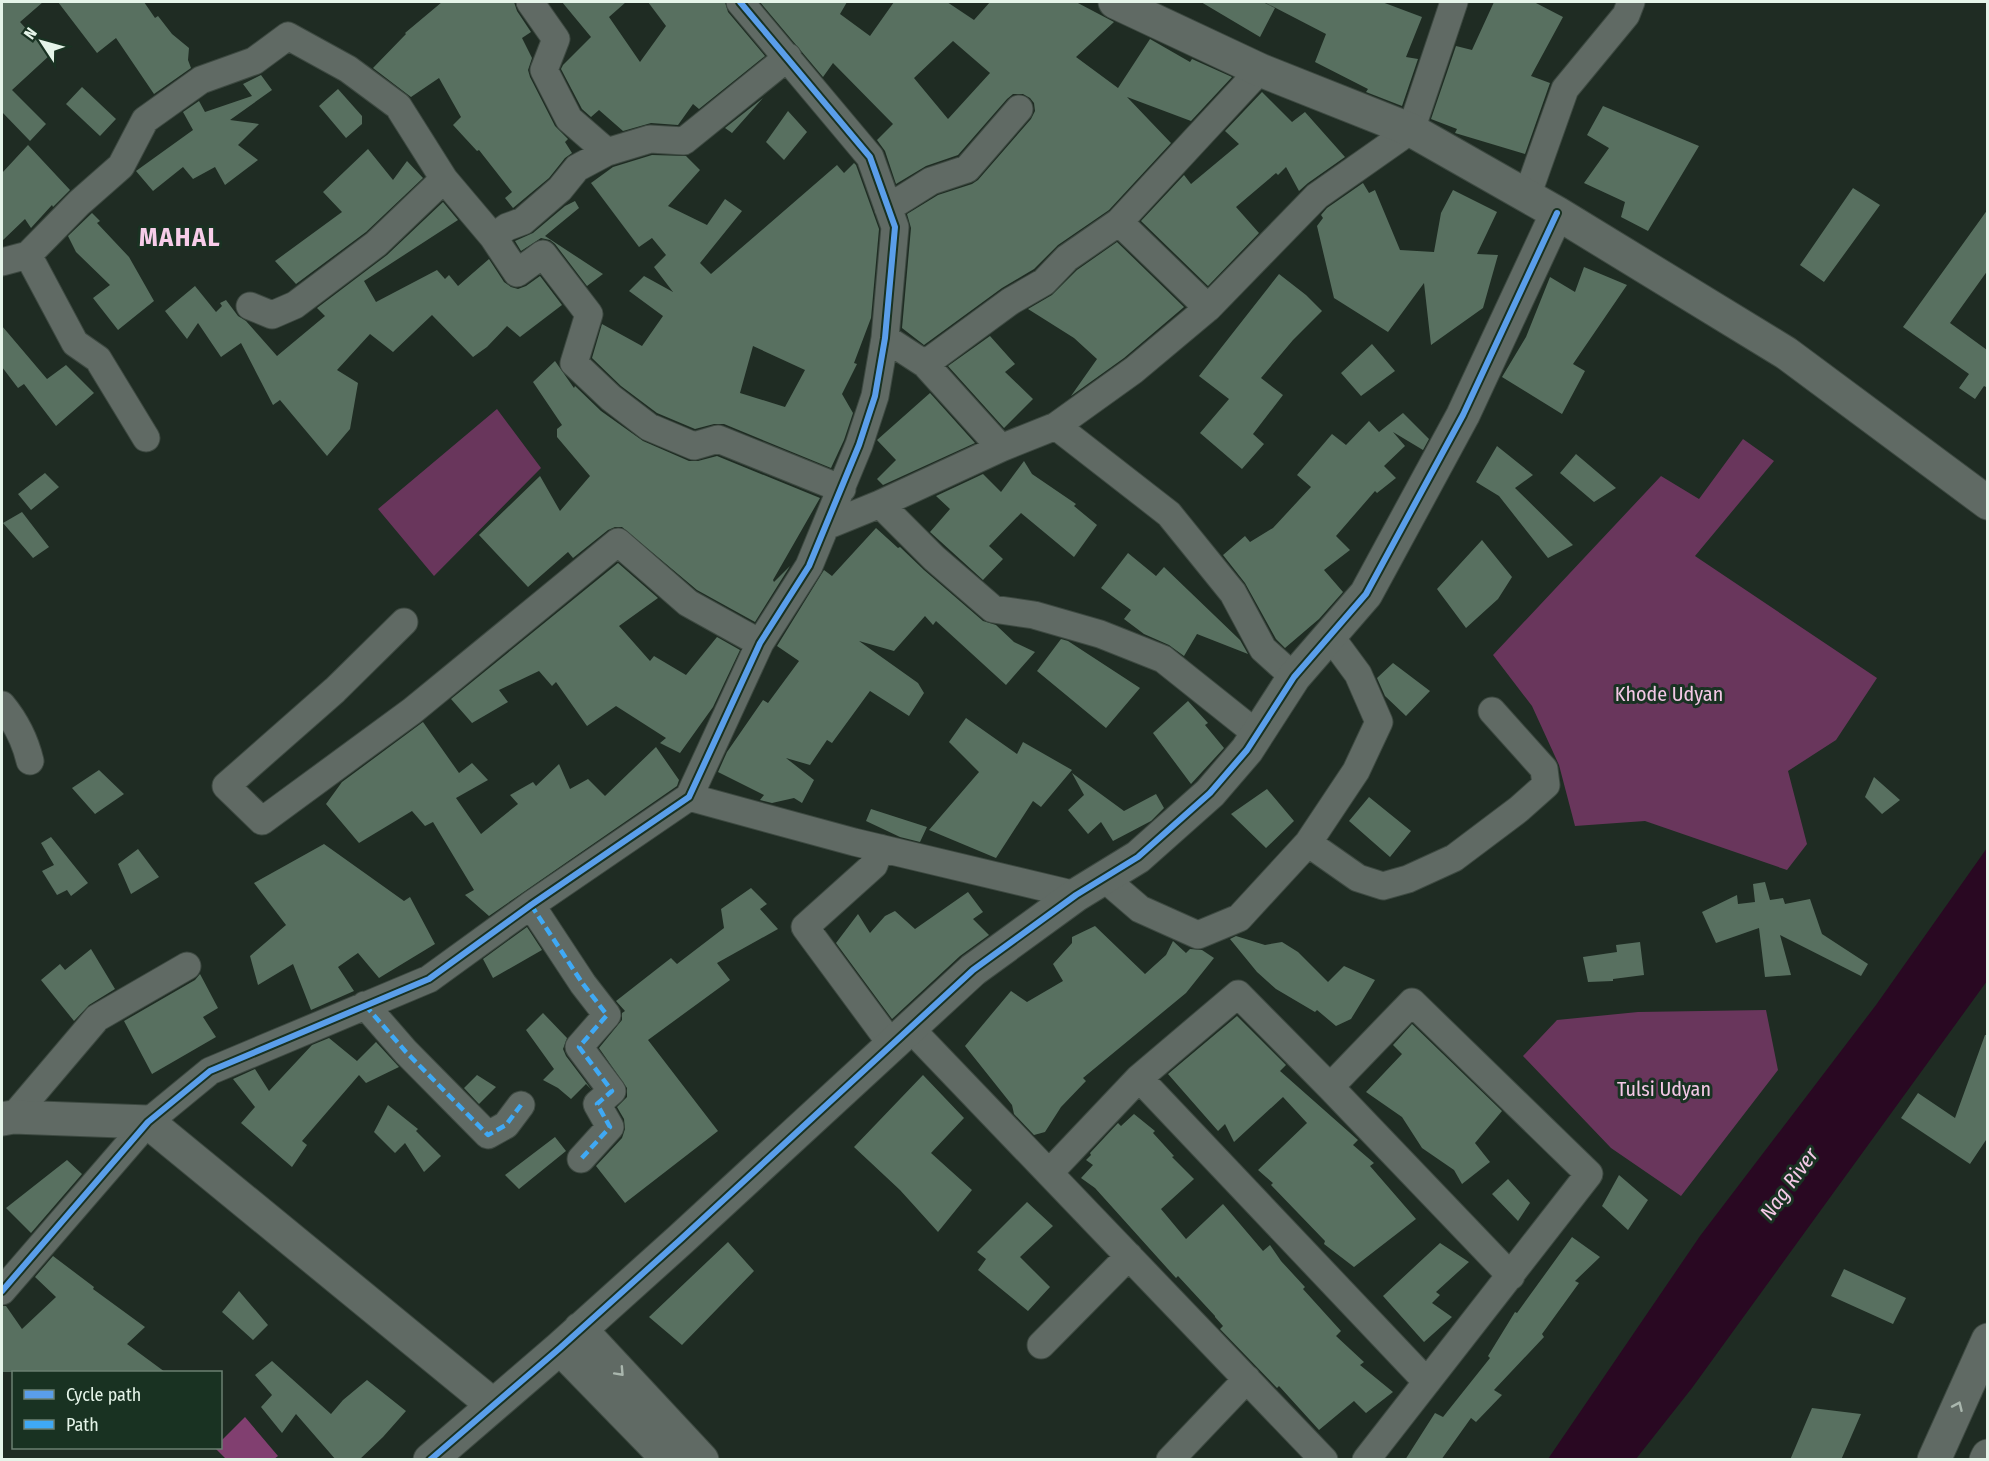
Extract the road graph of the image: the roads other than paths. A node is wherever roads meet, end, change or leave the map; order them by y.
1 (530, 2) edge
2 (740, 2) edge
3 (1115, 2) edge
4 (1454, 2) edge
5 (1631, 2) edge
6 (788, 57) junction
7 (1260, 70) junction
8 (1020, 109) dead end
9 (1411, 130) junction
10 (607, 152) junction
11 (444, 179) junction
12 (1527, 196) junction
13 (888, 208) junction
14 (1557, 213) junction
15 (1119, 222) junction
16 (493, 237) junction
17 (28, 255) junction
18 (2, 262) edge
19 (250, 306) dead end
20 (1208, 308) junction
21 (885, 338) junction
22 (926, 364) junction
23 (1056, 426) junction
24 (146, 438) dead end
25 (1001, 448) junction
26 (842, 489) junction
27 (1988, 503) edge
28 (880, 504) junction
29 (826, 526) junction
30 (404, 622) dead end
31 (1330, 636) junction
32 (760, 643) junction
33 (1294, 677) junction
34 (2, 705) edge
35 (1492, 711) dead end
36 (1257, 734) junction
37 (30, 761) dead end
38 (689, 797) junction
39 (1308, 843) junction
40 (880, 848) junction
41 (1104, 878) junction
42 (1076, 895) junction
43 (531, 905) junction
44 (187, 966) dead end
45 (365, 1005) junction
46 (901, 1037) junction
47 (1139, 1078) junction
48 (1330, 1088) junction
49 (521, 1105) dead end
50 (7, 1118) edge
51 (148, 1122) junction
52 (581, 1159) dead end
53 (1049, 1173) junction
54 (1129, 1256) junction
55 (1511, 1276) junction
56 (2, 1290) edge
57 (570, 1338) junction
58 (1988, 1340) edge
59 (1041, 1345) dead end
60 (1247, 1379) junction
61 (1427, 1382) junction
62 (493, 1405) junction
63 (430, 1460) edge
64 (669, 1460) edge
65 (702, 1460) edge
66 (1170, 1460) edge
67 (1324, 1460) edge
68 (1366, 1460) edge
69 (1934, 1460) edge

1 - 10 street
2 - 6 street
3 - 7 street
4 - 9 street
5 - 12 street
6 - 10 street
6 - 13 street
7 - 9 street
7 - 15 street
8 - 13 street
9 - 12 street
9 - 20 street
10 - 16 street
11 - 16 street
11 - 17 street
11 - 19 street
12 - 14 street
13 - 21 street
14 - 27 street
14 - 31 street
15 - 20 street
15 - 22 street
16 - 26 street
17 - 18 street
17 - 24 street
20 - 23 street
21 - 22 street
21 - 26 street
22 - 25 street
23 - 25 street
23 - 33 street
25 - 28 street
26 - 29 street
28 - 29 street
28 - 36 street
29 - 32 street
30 - 32 street
31 - 33 street
31 - 39 street
32 - 38 street
33 - 36 street
34 - 37 street
35 - 39 street
36 - 41 street
38 - 40 street
38 - 43 street
39 - 41 street
40 - 42 street
40 - 46 street
41 - 42 street
42 - 46 street
43 - 45 street
43 - 52 street
44 - 50 street
45 - 49 street
45 - 51 street
46 - 53 street
46 - 57 street
47 - 48 street
47 - 53 street
47 - 61 street
48 - 55 street
48 - 55 street
50 - 51 street
51 - 56 street
51 - 62 street
53 - 54 street
54 - 59 street
54 - 60 street
55 - 61 street
57 - 62 street
57 - 64 street
57 -> 65 street
69 -> 58 street
60 - 66 street
60 - 67 street
61 - 68 street
62 - 63 street

